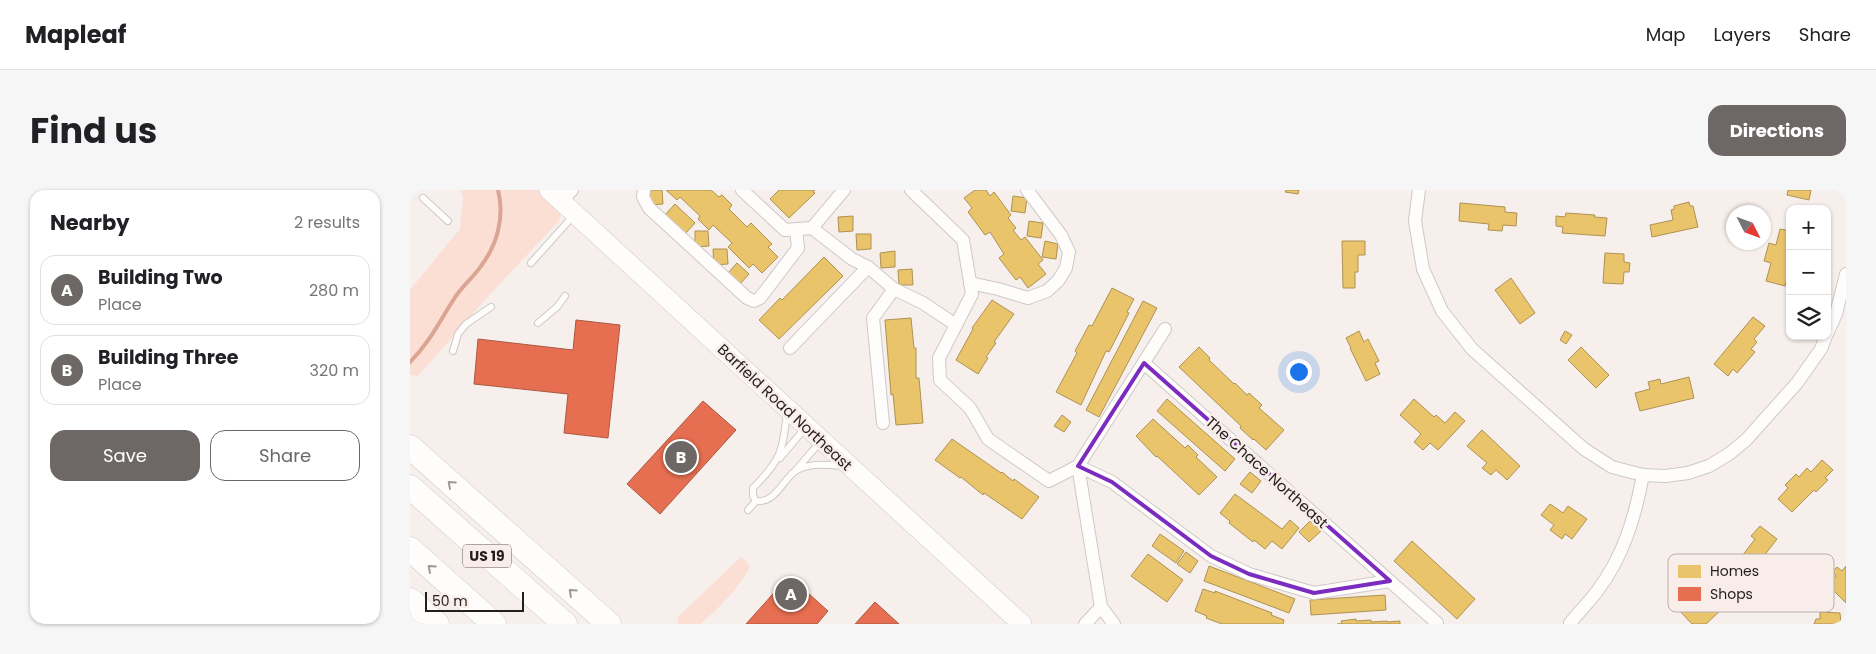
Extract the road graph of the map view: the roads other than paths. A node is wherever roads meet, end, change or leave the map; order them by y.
1 (644, 190) edge
2 (742, 190) edge
3 (844, 190) edge
4 (910, 190) edge
5 (1027, 190) edge
6 (1419, 190) edge
7 (561, 194) edge
8 (423, 198) dead end
9 (575, 214) junction
10 (448, 221) dead end
11 (812, 228) junction
12 (796, 229) junction
13 (531, 263) dead end
14 (868, 267) junction
15 (1846, 274) edge
16 (970, 283) junction
17 (894, 289) junction
18 (565, 296) dead end
19 (491, 307) dead end
20 (538, 322) dead end
21 (956, 325) junction
22 (1831, 326) edge
23 (1165, 330) dead end
24 (1825, 340) edge
25 (790, 348) dead end
26 (454, 351) dead end
27 (1144, 363) junction
28 (788, 410) junction
29 (883, 423) dead end
30 (807, 426) junction
31 (821, 440) junction
32 (410, 447) edge
33 (775, 465) junction
34 (850, 466) junction
35 (1078, 466) junction
36 (792, 475) junction
37 (1643, 475) junction
38 (410, 487) edge
39 (756, 501) junction
40 (748, 510) dead end
41 (410, 549) edge
42 (1390, 581) junction
43 (410, 600) edge
44 (1101, 607) junction
45 (1570, 622) dead end
46 (436, 624) edge
47 (494, 624) edge
48 (565, 624) edge
49 (609, 624) edge
50 (1022, 624) edge
51 (1085, 624) edge
52 (1114, 624) edge
53 (1437, 624) edge

1 - 12 street
2 - 12 street
3 - 11 street
4 - 16 street
5 - 16 street
6 - 37 street
7 - 9 street, Barfield Road Northeast
8 - 10 lane
9 - 13 lane
9 - 28 street, Barfield Road Northeast
11 - 12 street
11 - 14 street
14 - 17 street
14 - 25 street
15 - 22 street
16 - 21 street
17 - 21 street
17 - 29 street
18 - 20 lane
19 - 26 lane
21 - 35 street
23 - 27 street
24 - 37 street
27 - 35 street
27 - 42 street, The Chace Northeast
28 - 30 street, Barfield Road Northeast
28 - 33 lane
30 - 31 street, Barfield Road Northeast
30 - 33 lane
31 - 34 street, Barfield Road Northeast
31 - 36 lane
49 -> 32 highway
33 - 39 lane
34 - 36 lane
34 - 50 street, Barfield Road Northeast
35 - 42 street
35 - 44 street
36 - 39 lane
37 - 45 street
38 - 48 highway, US 19
39 - 40 lane
47 -> 41 highway
42 - 53 street, The Chace Northeast
43 - 46 highway
44 - 51 street
44 - 52 street

